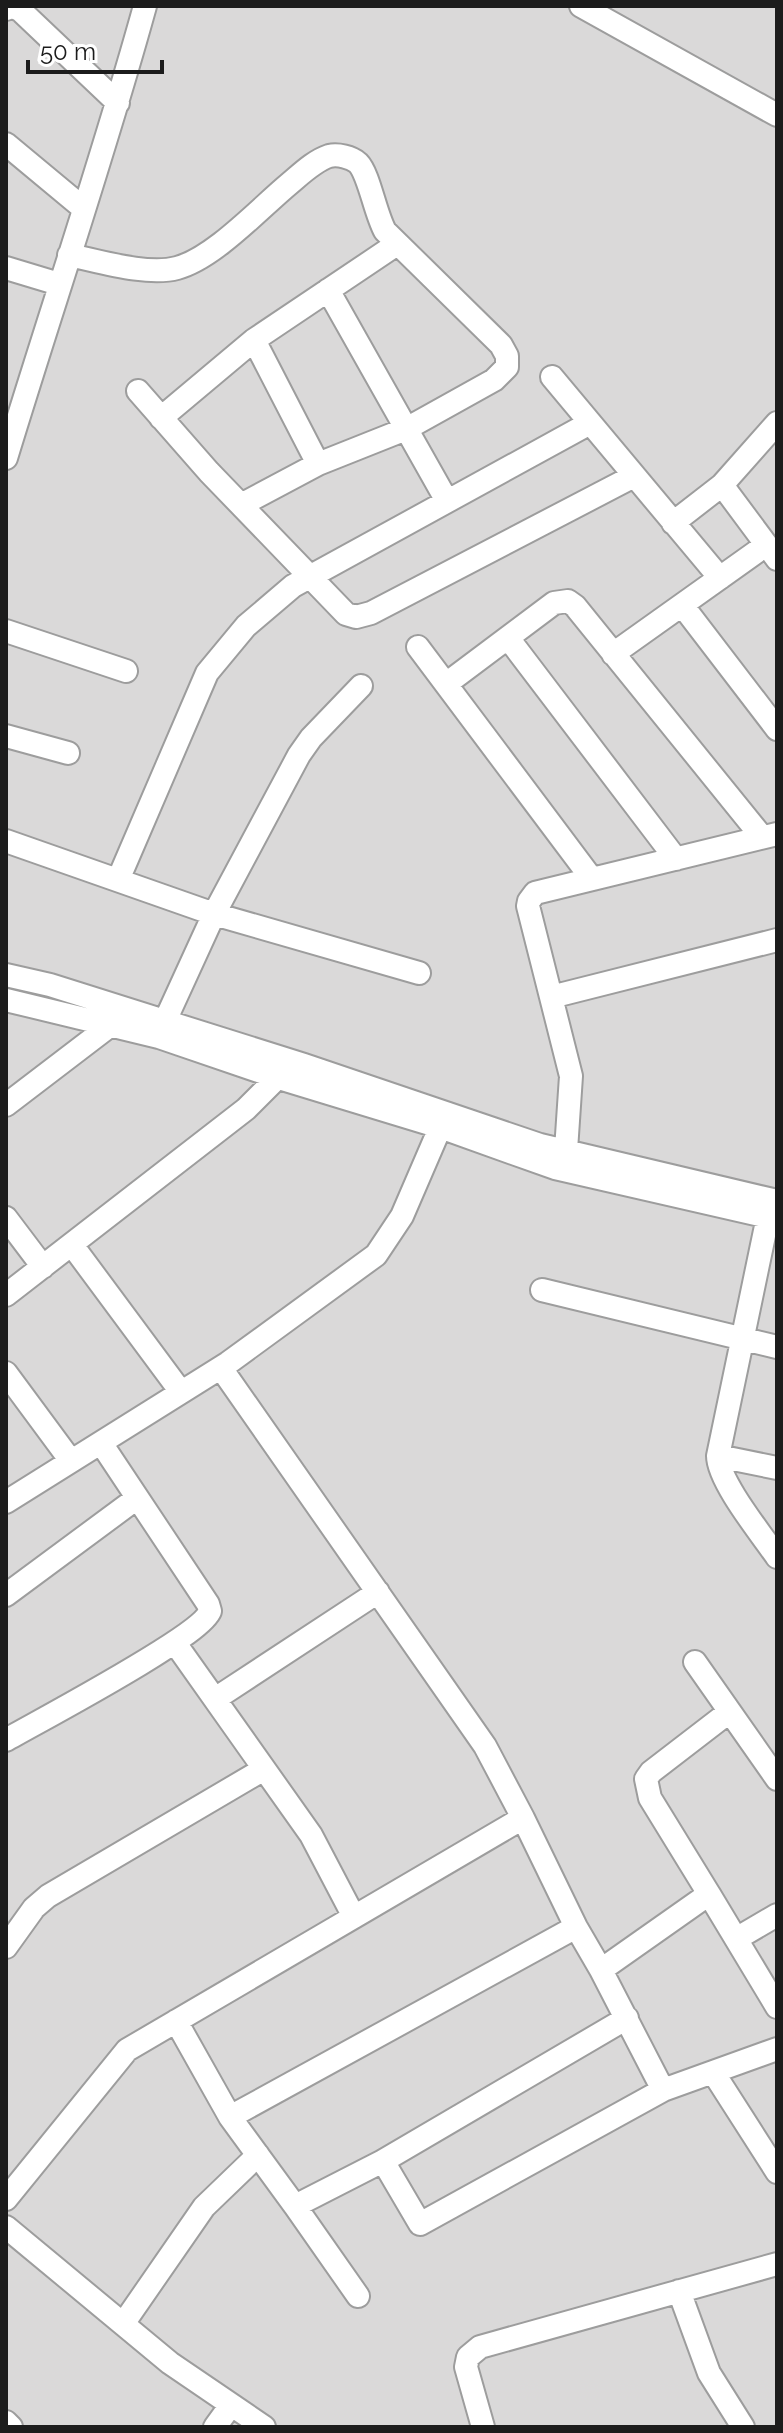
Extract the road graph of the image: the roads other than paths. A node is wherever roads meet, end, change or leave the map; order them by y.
1 (145, 6) edge
2 (581, 6) edge
3 (6, 9) edge
4 (118, 103) junction
5 (777, 115) edge
6 (6, 144) edge
7 (83, 208) junction
8 (397, 244) junction
9 (69, 255) junction
10 (6, 268) edge
11 (59, 284) junction
12 (328, 290) junction
13 (254, 340) junction
14 (552, 377) dead end
15 (138, 391) dead end
16 (161, 418) junction
17 (590, 423) junction
18 (777, 423) edge
19 (406, 429) junction
20 (6, 458) edge
21 (318, 464) junction
22 (634, 476) junction
23 (722, 485) junction
24 (447, 501) junction
25 (241, 505) junction
26 (673, 523) junction
27 (772, 552) edge
28 (308, 577) junction
29 (720, 578) junction
30 (682, 605) junction
31 (6, 631) edge
32 (508, 638) junction
33 (418, 647) dead end
34 (613, 654) junction
35 (126, 671) dead end
36 (446, 684) junction
37 (361, 686) dead end
38 (777, 729) edge
39 (6, 736) edge
40 (68, 753) dead end
41 (770, 836) edge
42 (6, 841) edge
43 (676, 859) junction
44 (592, 879) junction
45 (118, 880) junction
46 (214, 914) junction
47 (777, 940) edge
48 (419, 973) dead end
49 (6, 975) edge
50 (551, 997) junction
51 (6, 1000) edge
52 (130, 1010) junction
53 (165, 1021) junction
54 (110, 1026) junction
55 (286, 1070) junction
56 (6, 1105) edge
57 (443, 1120) junction
58 (554, 1158) junction
59 (773, 1209) edge
60 (6, 1218) edge
61 (72, 1245) junction
62 (43, 1267) junction
63 (542, 1290) dead end
64 (6, 1295) edge
65 (742, 1340) junction
66 (777, 1347) edge
67 (221, 1368) junction
68 (6, 1373) edge
69 (181, 1392) junction
70 (101, 1443) junction
71 (718, 1456) junction
72 (71, 1461) junction
73 (777, 1468) edge
74 (137, 1498) junction
75 (6, 1502) edge
76 (777, 1557) edge
77 (378, 1592) junction
78 (6, 1595) edge
79 (175, 1643) junction
80 (695, 1662) dead end
81 (215, 1699) junction
82 (729, 1712) junction
83 (6, 1740) edge
84 (264, 1769) junction
85 (777, 1779) edge
86 (523, 1818) junction
87 (709, 1894) junction
88 (777, 1915) edge
89 (354, 1917) junction
90 (576, 1927) junction
91 (736, 1939) junction
92 (6, 1947) edge
93 (601, 1970) junction
94 (777, 2007) edge
95 (627, 2018) junction
96 (176, 2021) junction
97 (777, 2049) edge
98 (703, 2075) junction
99 (663, 2090) junction
100 (230, 2117) junction
101 (258, 2155) junction
102 (383, 2161) junction
103 (777, 2172) edge
104 (6, 2199) edge
105 (295, 2206) junction
106 (6, 2227) edge
107 (777, 2264) edge
108 (666, 2294) junction
109 (358, 2296) dead end
110 (123, 2324) junction
111 (231, 2405) junction
112 (6, 2422) edge
113 (11, 2427) edge
114 (215, 2427) edge
115 (264, 2427) edge
116 (483, 2427) edge
117 (743, 2427) edge

1 - 4 street
2 - 5 street
3 - 4 street
4 - 7 street
6 - 7 street
7 - 9 street
8 - 9 street
8 - 12 street
8 - 19 street
9 - 11 street
10 - 11 street
11 - 20 street
12 - 13 street
12 - 19 street
13 - 16 street
13 - 21 street
14 - 17 street
15 - 16 street
16 - 25 street
17 - 22 street
17 - 24 street
18 - 23 street
19 - 21 street
19 - 24 street
21 - 25 street
22 - 26 street
22 - 28 street
23 - 26 street
23 - 27 street
24 - 28 street
25 - 28 street
26 - 29 street
27 - 29 street
28 - 45 street
29 - 30 street
30 - 34 street
30 - 38 street
31 - 35 street
32 - 34 street
32 - 36 street
32 - 43 street
33 - 36 street
34 - 41 street
36 - 44 street
37 - 46 street
39 - 40 street
41 - 43 street
42 - 45 street
43 - 44 street
44 - 50 street
45 - 46 street
46 - 48 street
46 - 53 street
47 - 50 street
49 - 52 street
50 - 58 street
51 - 54 street
52 - 53 street
52 - 54 street
53 - 55 street
54 - 55 street
54 - 56 street
55 - 57 street
55 - 61 street
57 - 58 street
57 - 67 street
58 - 59 street
59 - 65 street
60 - 62 street
61 - 62 street
61 - 69 street
62 - 64 street
63 - 65 street
65 - 66 street
65 - 71 street
67 - 69 street
67 - 77 street
68 - 72 street
69 - 70 street
70 - 72 street
70 - 74 street
71 - 73 street
71 - 76 street
72 - 75 street
74 - 78 street
74 - 79 street
77 - 81 street
77 - 86 street
79 - 81 street
79 - 83 street
80 - 82 street
81 - 84 street
82 - 85 street
82 - 87 street
84 - 89 street
84 - 92 street
86 - 89 street
86 - 90 street
87 - 91 street
87 - 93 street
88 - 91 street
89 - 96 street
90 - 93 street
90 - 100 street
91 - 94 street
93 - 95 street
95 - 99 street
95 - 102 street
96 - 100 street
96 - 104 street
97 - 98 street
98 - 99 street
98 - 103 street
99 - 102 street
100 - 101 street
101 - 105 street
101 - 110 street
102 - 105 street
105 - 109 street
106 - 110 street
107 - 108 street
108 - 116 street
108 - 117 street
110 - 111 street
111 - 114 street
111 - 115 street
112 - 113 street

